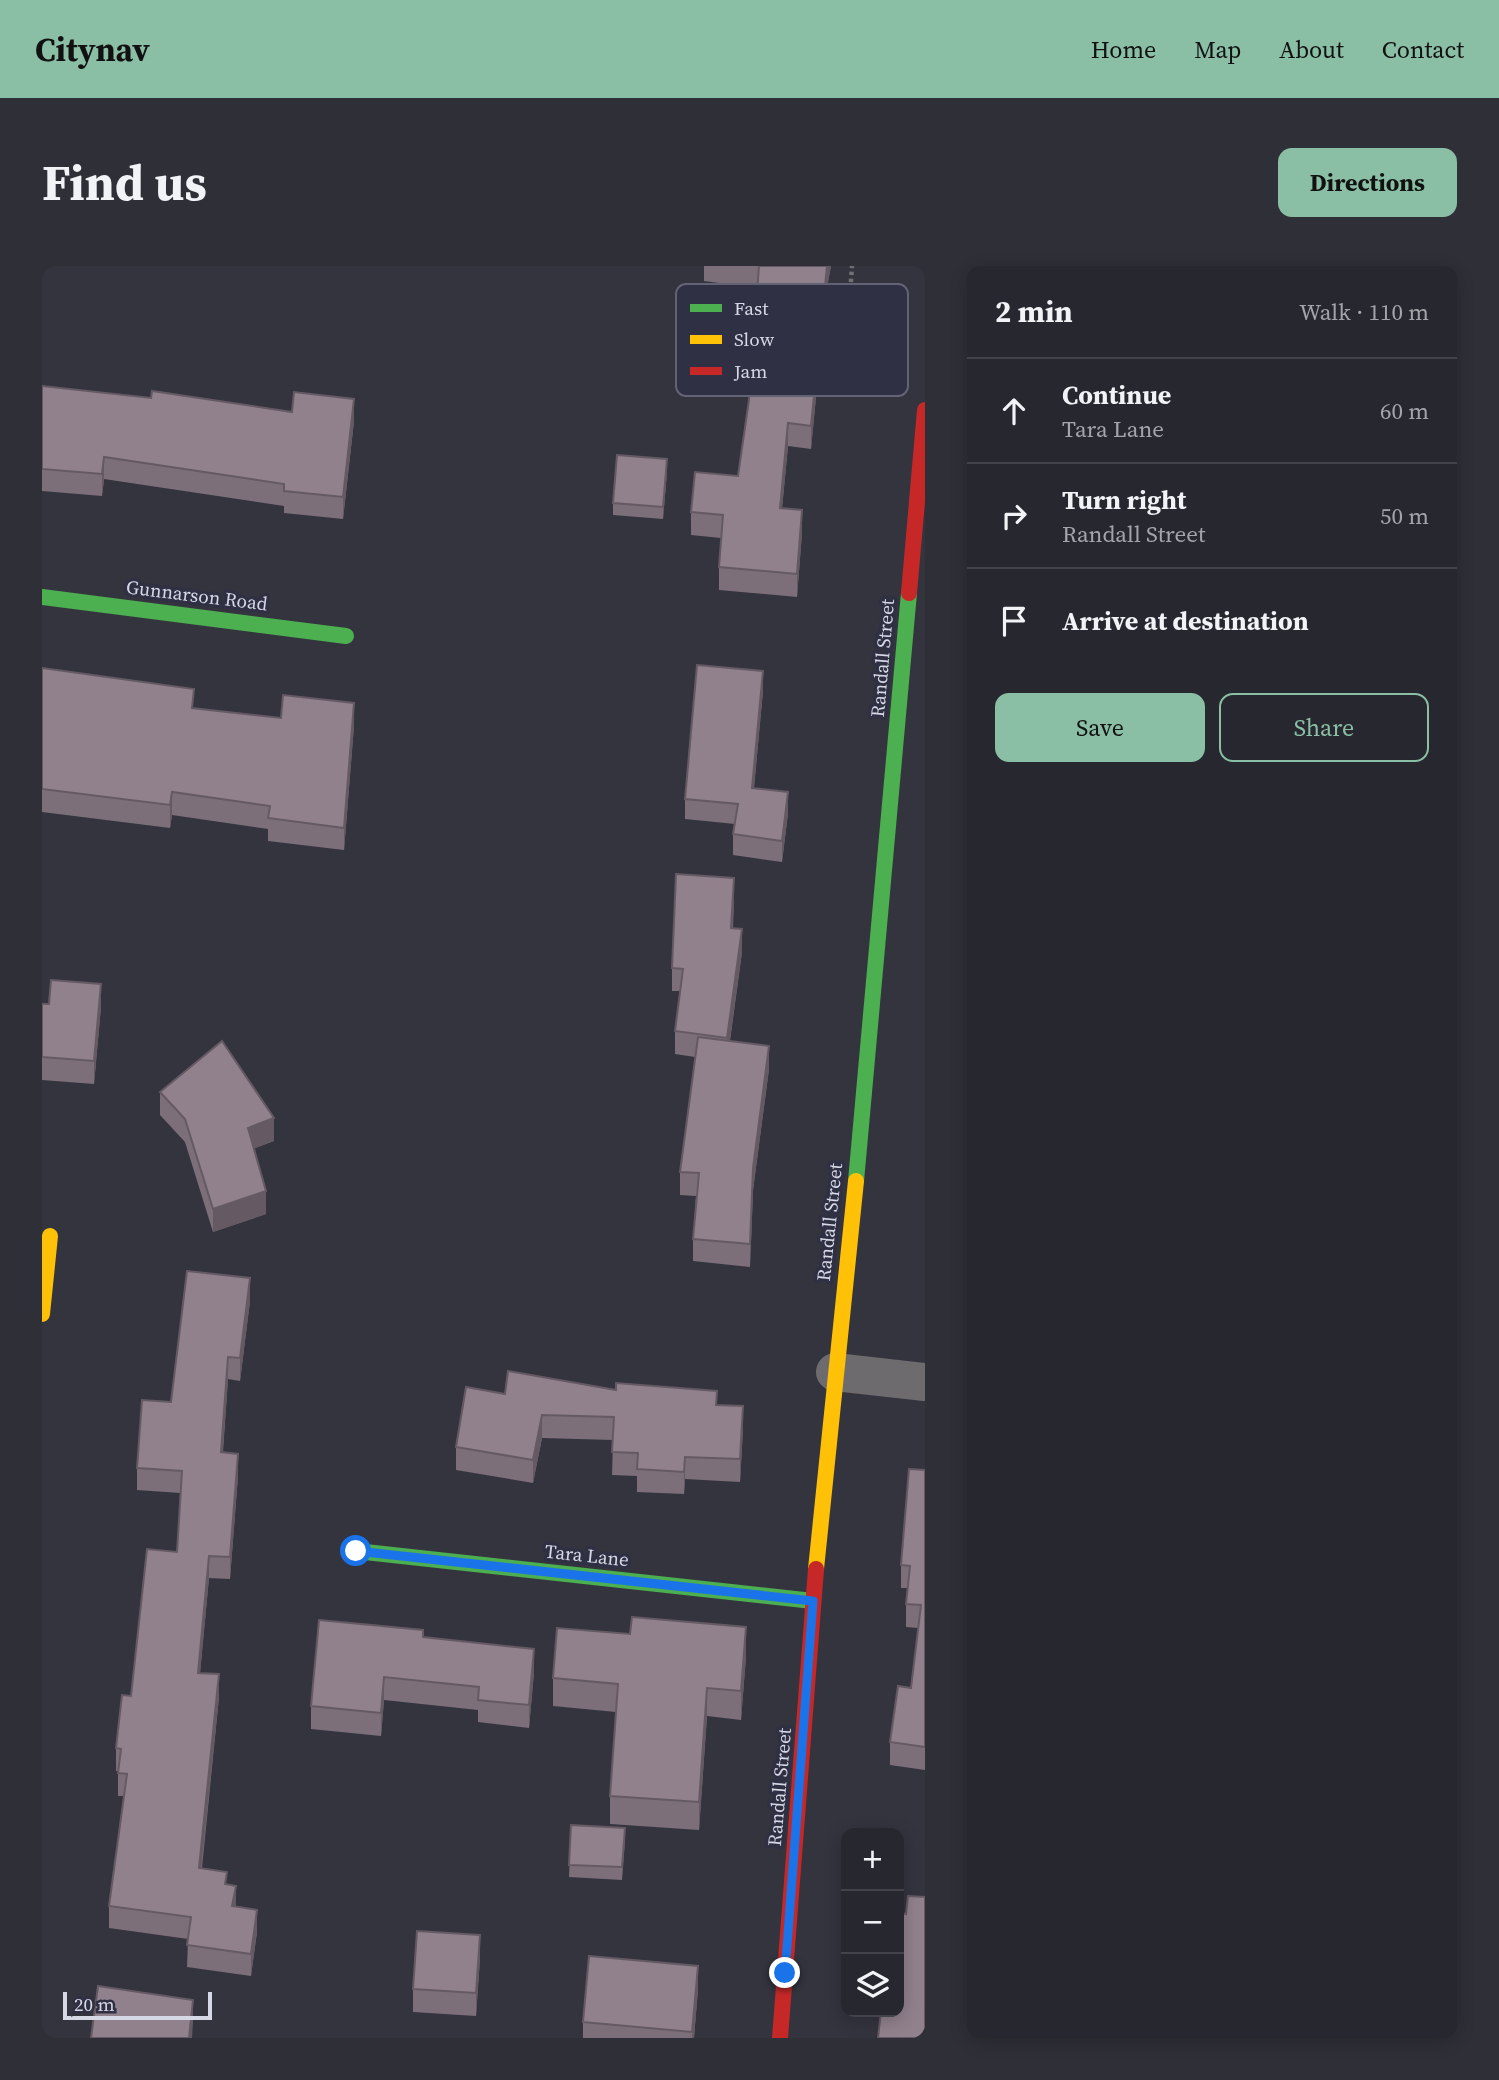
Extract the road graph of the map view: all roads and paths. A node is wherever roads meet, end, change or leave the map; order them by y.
1 (852, 266) edge
2 (851, 284) edge
3 (925, 410) edge
4 (42, 597) edge
5 (346, 636) dead end
6 (50, 1236) dead end
7 (42, 1314) edge
8 (835, 1372) junction
9 (925, 1382) edge
10 (356, 1551) dead end
11 (813, 1601) junction
12 (780, 2038) edge

1 - 2 path
3 - 8 street, Randall Street
4 - 5 street, Gunnarson Road
6 - 7 street
8 - 9 street
8 - 11 street, Randall Street
10 - 11 street, Tara Lane
11 - 12 street, Randall Street

